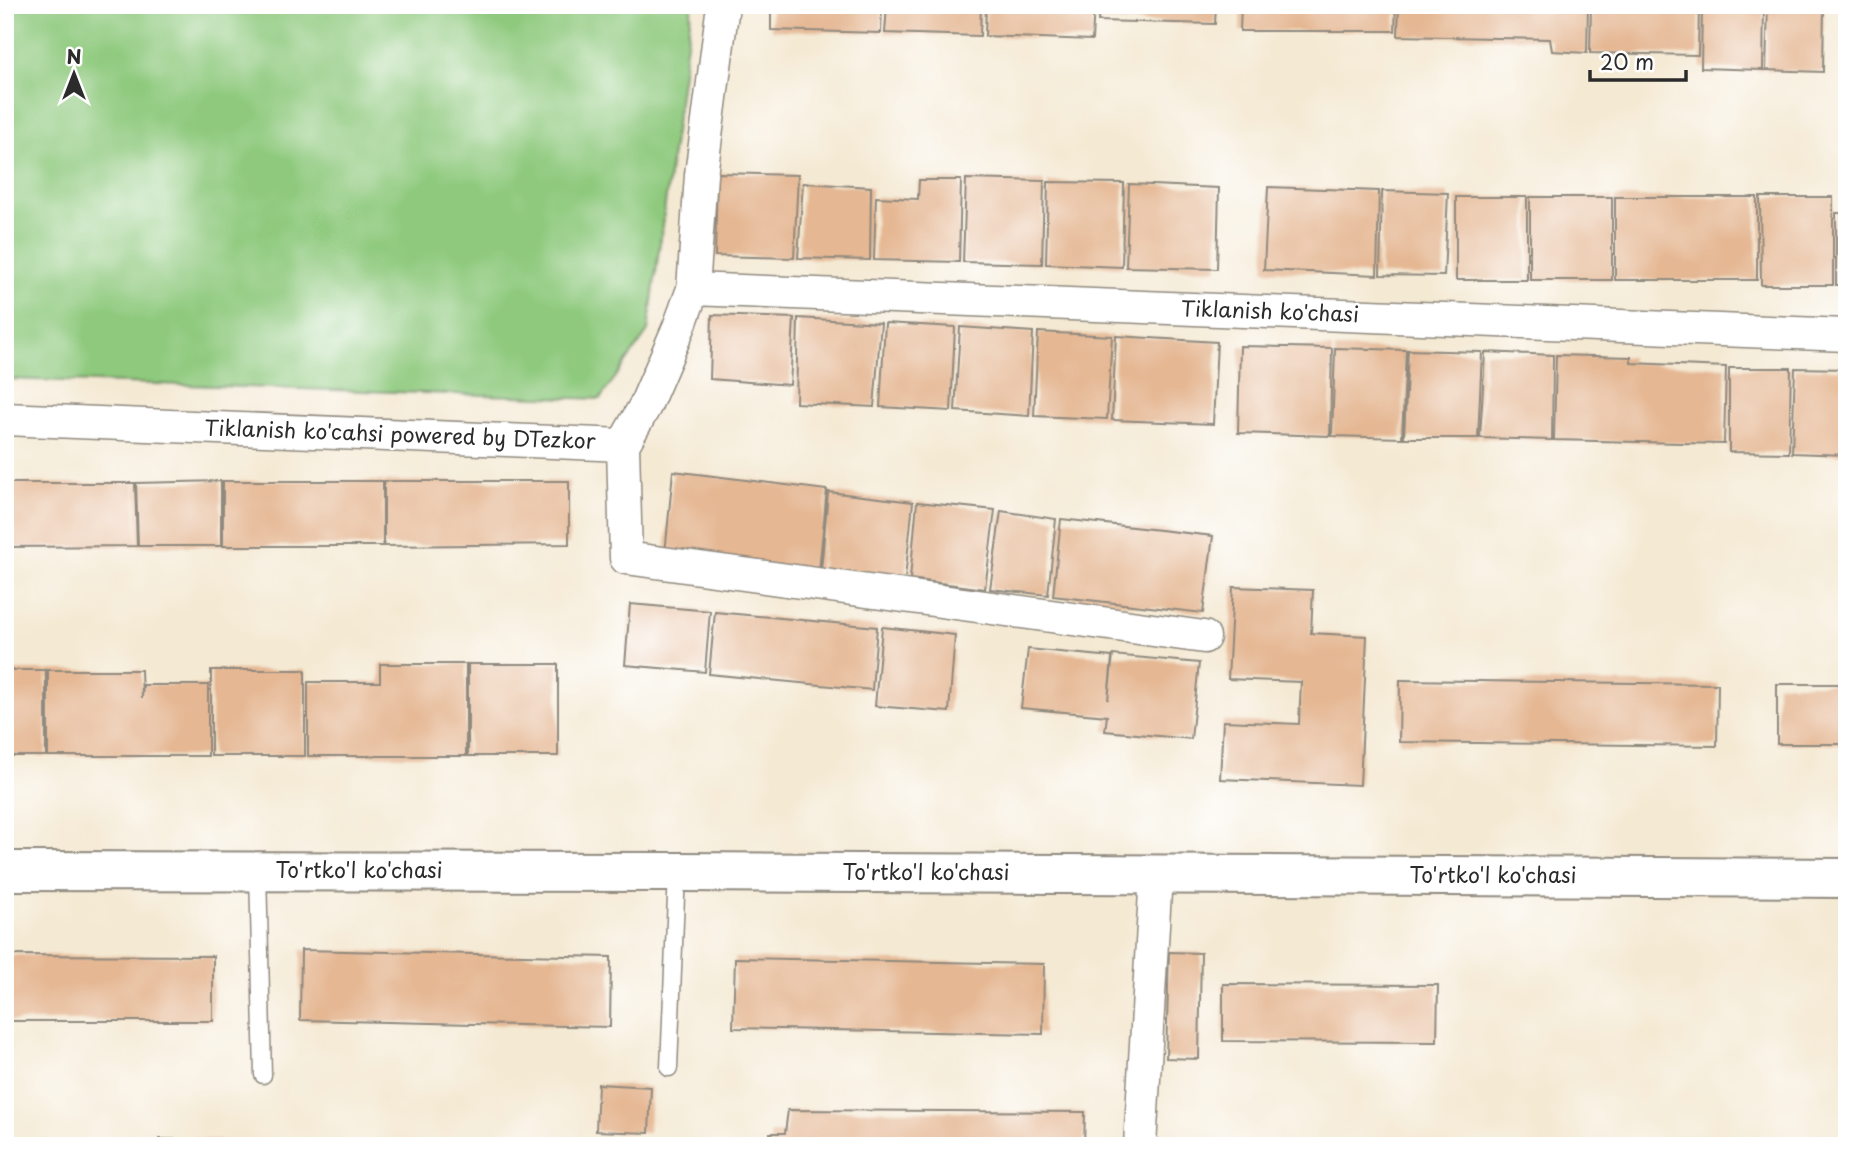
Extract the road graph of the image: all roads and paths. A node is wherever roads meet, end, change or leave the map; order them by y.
1 (723, 5) edge
2 (693, 289) junction
3 (1847, 335) edge
4 (5, 419) edge
5 (623, 445) junction
6 (1204, 637) dead end
7 (5, 871) edge
8 (258, 871) junction
9 (677, 872) junction
10 (1156, 875) junction
11 (1847, 878) edge
12 (669, 1068) dead end
13 (263, 1075) dead end
14 (1140, 1146) edge

1 - 2 street, Tiklanish ko'cahsi powered by DTezkor
2 - 3 street, Tiklanish ko'chasi
2 - 5 street, Tiklanish ko'cahsi powered by DTezkor
4 - 5 street, Tiklanish ko'cahsi powered by DTezkor
5 - 6 street
7 - 8 street, To'rtko'l ko'chasi
8 - 9 street, To'rtko'l ko'chasi
8 - 13 lane
9 - 10 street, To'rtko'l ko'chasi
9 - 12 lane
10 - 11 street, To'rtko'l ko'chasi
10 - 14 street

